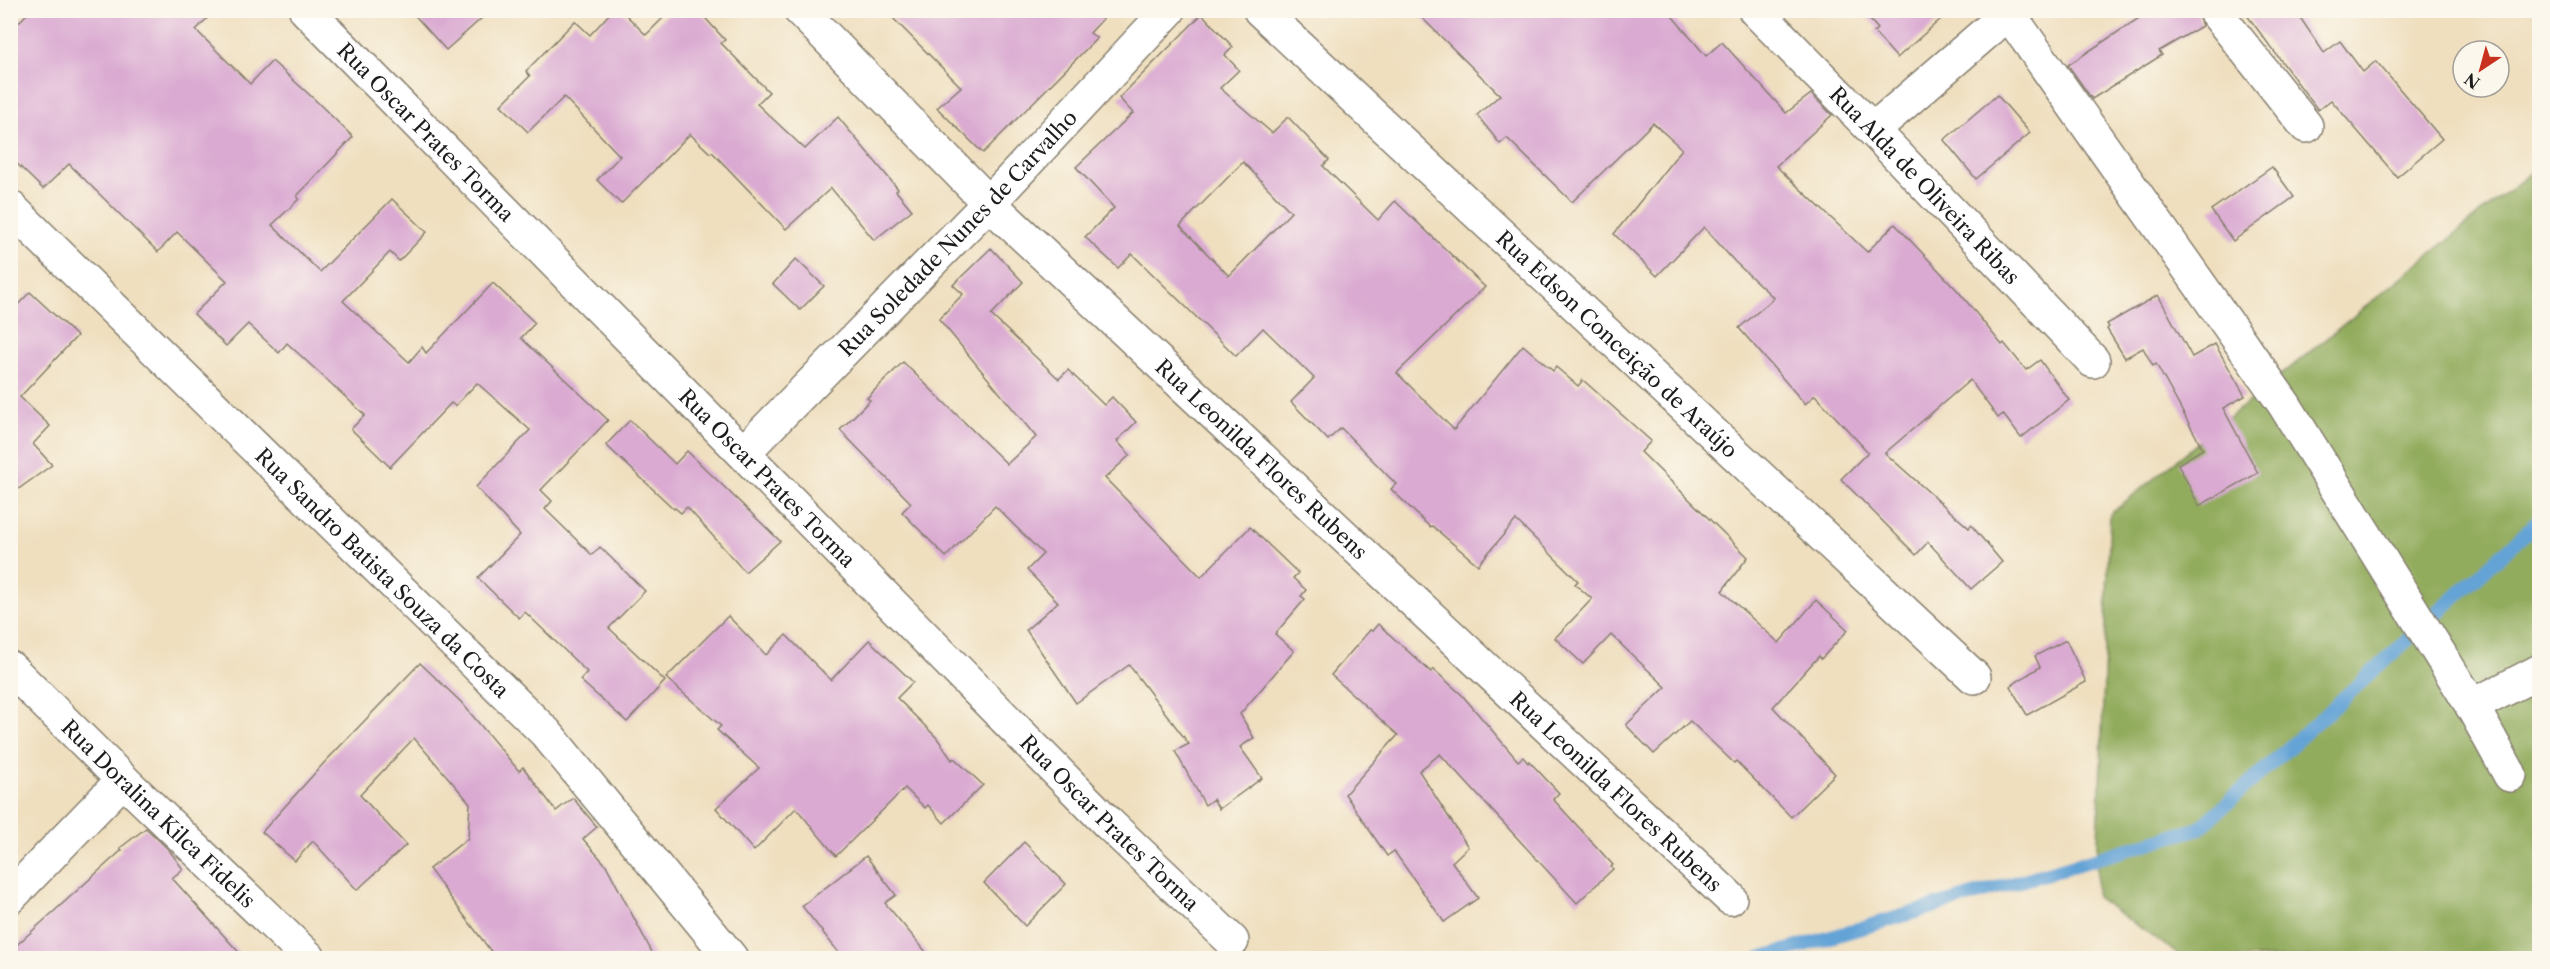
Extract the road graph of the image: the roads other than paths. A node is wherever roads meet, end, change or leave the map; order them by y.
1 (306, 10) edge
2 (800, 10) edge
3 (1169, 10) edge
4 (1260, 10) edge
5 (1755, 10) edge
6 (2214, 10) edge
7 (2011, 12) edge
8 (2306, 126) dead end
9 (1873, 130) junction
10 (989, 203) junction
11 (10, 207) edge
12 (2093, 361) dead end
13 (744, 452) junction
14 (10, 668) edge
15 (2540, 671) edge
16 (1974, 677) dead end
17 (2472, 706) junction
18 (2510, 775) dead end
19 (123, 780) junction
20 (10, 897) edge
21 (1730, 898) dead end
22 (1232, 942) dead end
23 (309, 958) edge
24 (731, 958) edge

1 - 13 street, Rua Oscar Prates Torma
2 - 10 street, Rua Leonilda Flores Rubens
3 - 10 street, Rua Soledade Nunes de Carvalho
4 - 16 street, Rua Edson Conceição de Araújo
5 - 9 street, Rua Alda de Oliveira Ribas
6 - 8 street
7 - 9 street
7 - 17 street
9 - 12 street, Rua Alda de Oliveira Ribas
10 - 13 street, Rua Soledade Nunes de Carvalho
10 - 21 street, Rua Leonilda Flores Rubens
11 - 24 street, Rua Sandro Batista Souza da Costa
13 - 22 street, Rua Oscar Prates Torma
14 - 19 street, Rua Doralina Kilca Fidelis
15 - 17 street
17 - 18 street
19 - 20 street
19 - 23 street, Rua Doralina Kilca Fidelis

